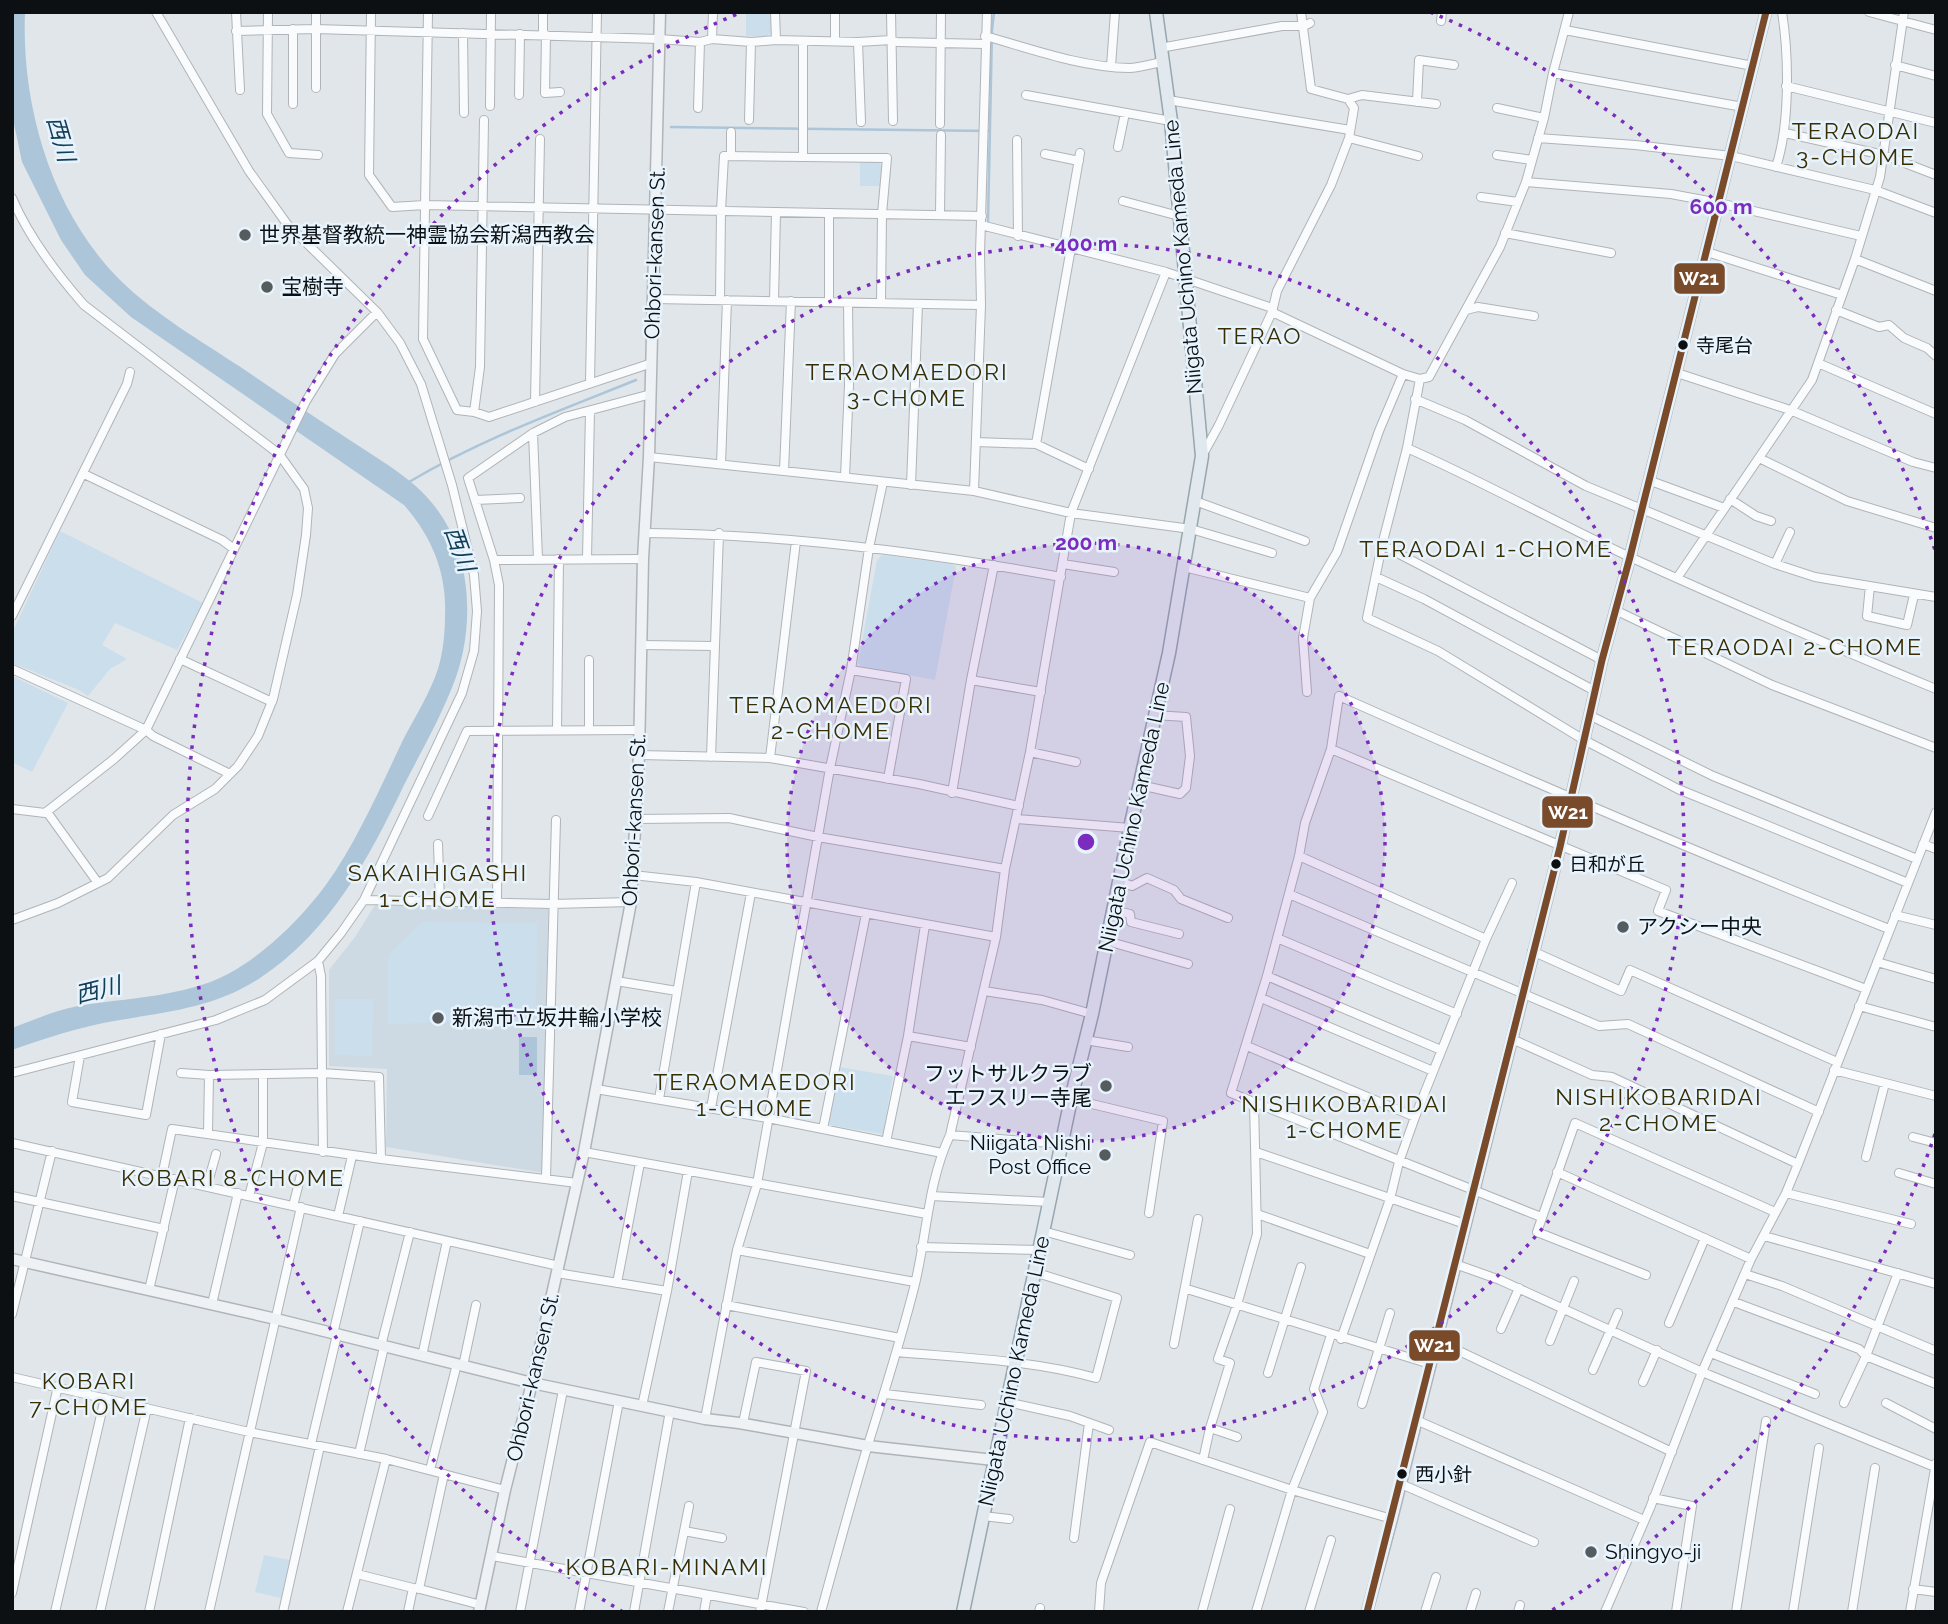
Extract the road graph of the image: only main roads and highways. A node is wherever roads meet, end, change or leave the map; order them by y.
1 (1156, 12) edge
2 (963, 1612) edge

1 - 2 main road, Niigata Uchino Kameda Line

